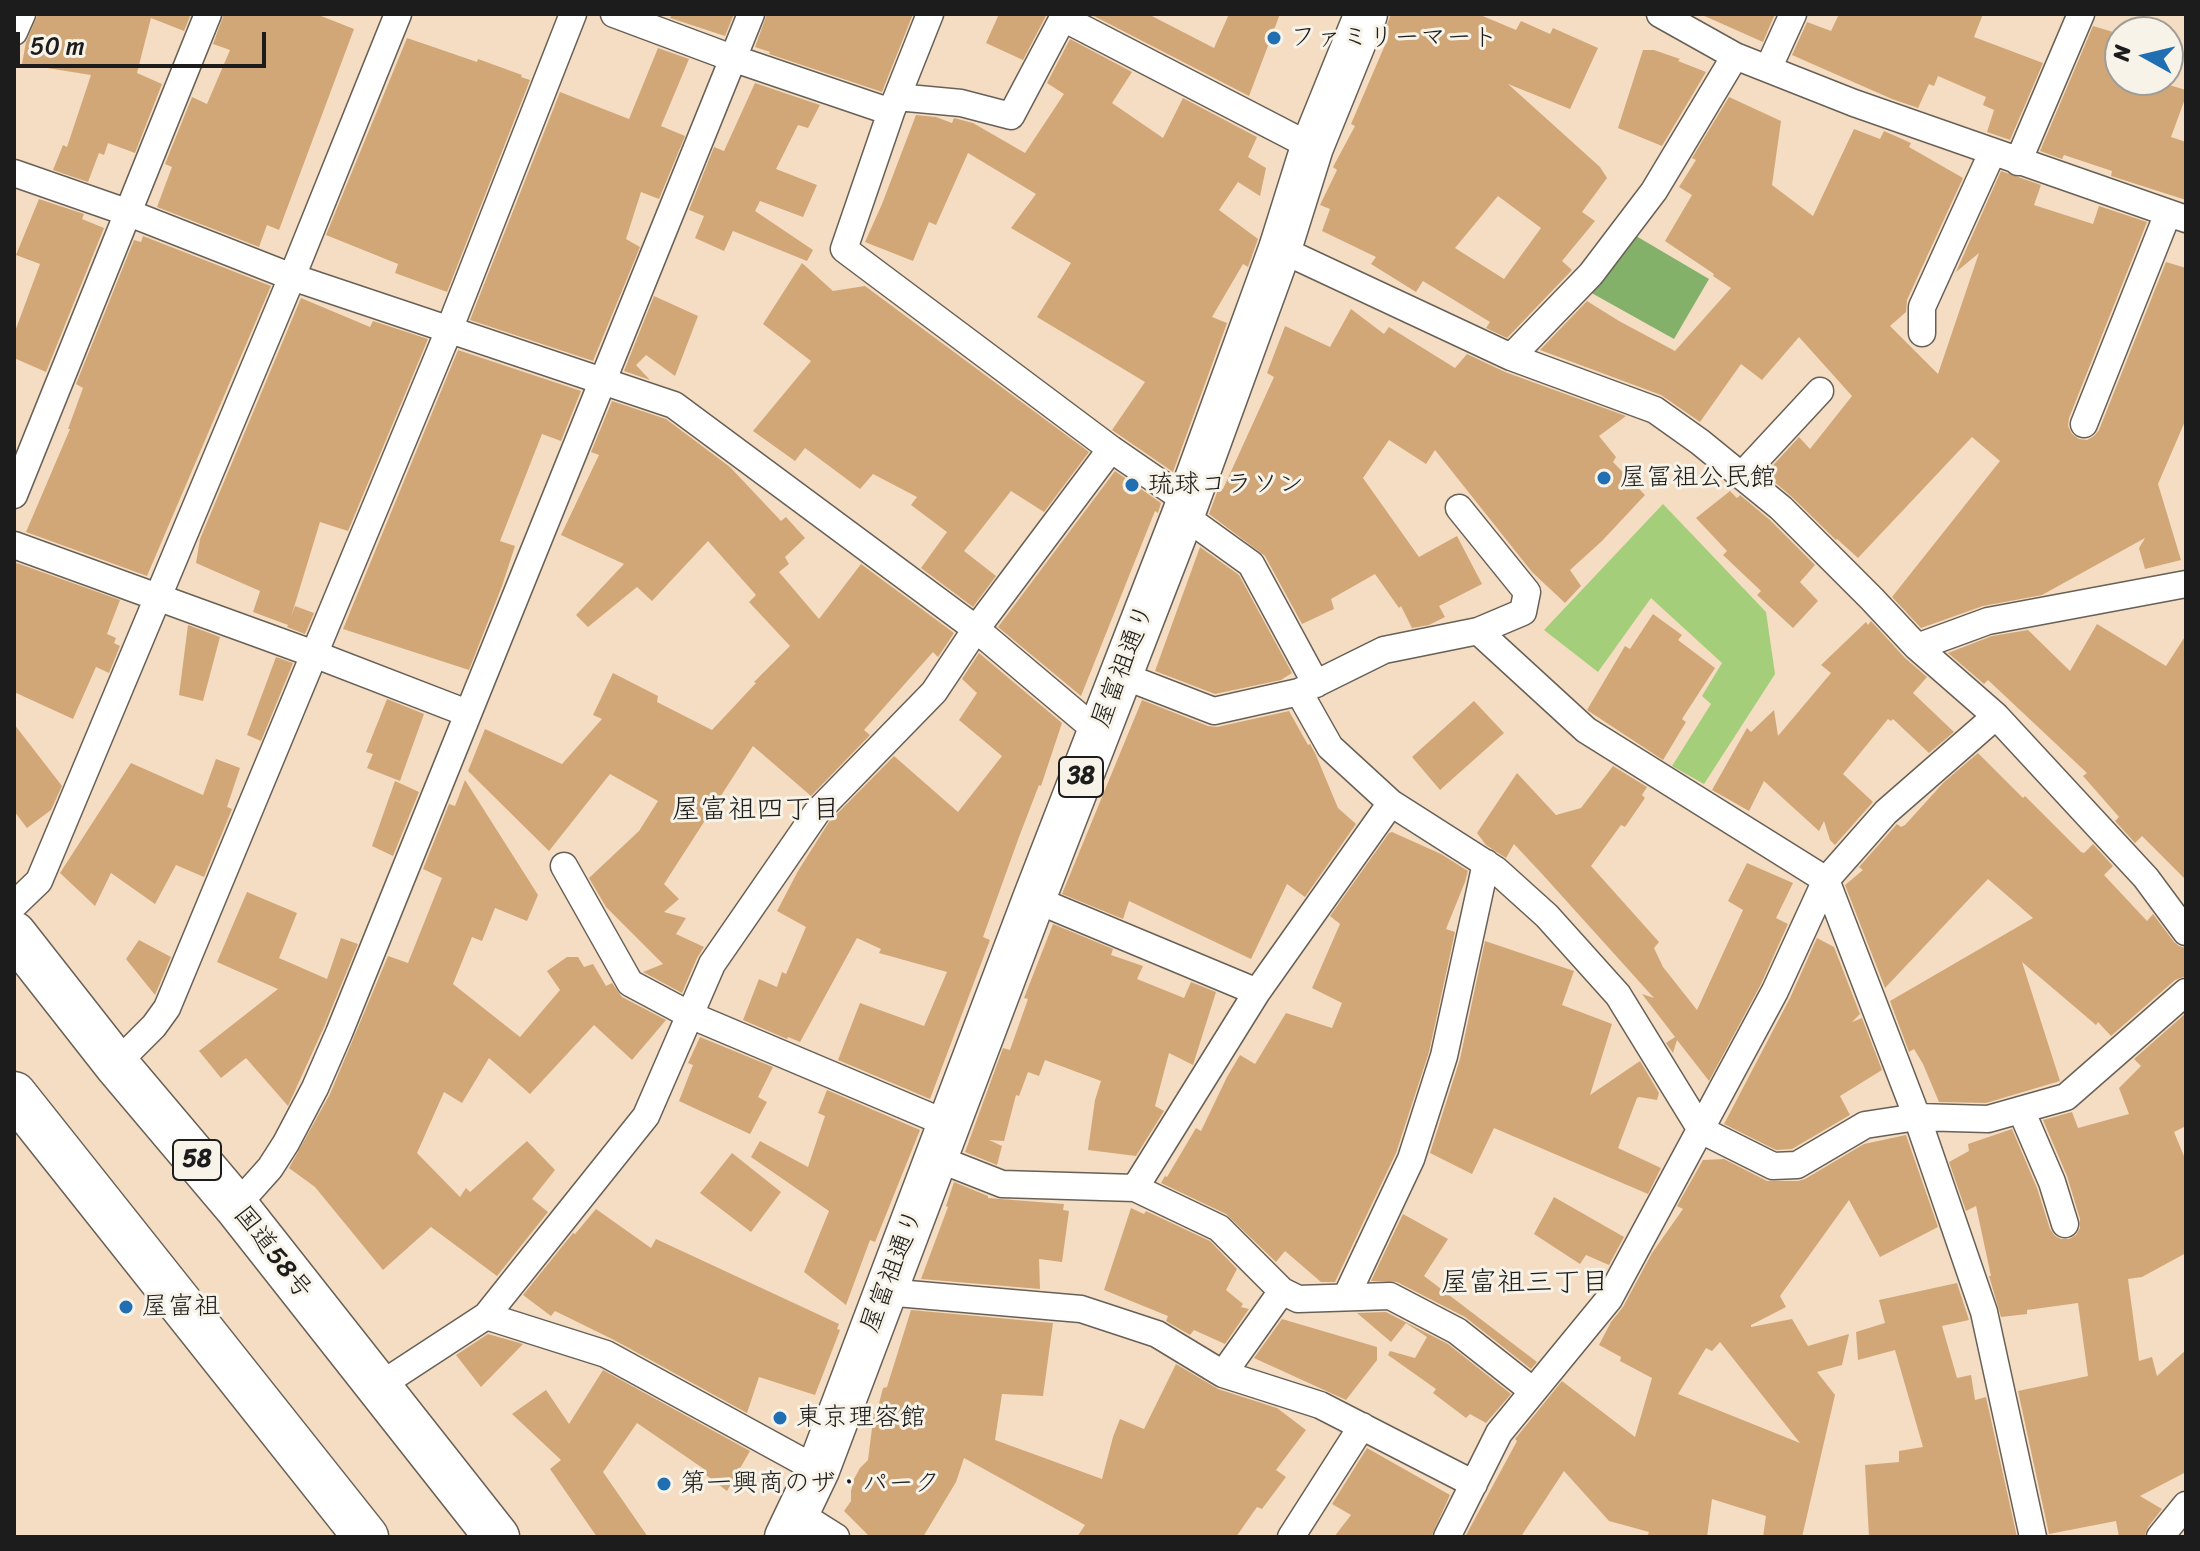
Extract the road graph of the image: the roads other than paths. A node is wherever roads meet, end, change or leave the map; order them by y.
1 (22, 14) edge
2 (208, 14) edge
3 (398, 14) edge
4 (573, 14) edge
5 (614, 14) edge
6 (751, 14) edge
7 (930, 14) edge
8 (1366, 14) edge
9 (1660, 14) edge
10 (1793, 14) edge
11 (2081, 14) edge
12 (1064, 16) edge
13 (14, 32) edge
14 (1735, 56) junction
15 (732, 58) junction
16 (1768, 69) junction
17 (894, 105) junction
18 (1312, 147) junction
19 (1992, 153) junction
20 (2018, 162) junction
21 (14, 173) edge
22 (129, 213) junction
23 (2177, 216) edge
24 (1280, 249) junction
25 (292, 277) junction
26 (449, 330) junction
27 (1922, 333) dead end
28 (1511, 357) junction
29 (603, 382) junction
30 (1820, 391) dead end
31 (2084, 424) dead end
32 (1111, 449) junction
33 (1742, 475) junction
34 (14, 495) edge
35 (1185, 508) junction
36 (1459, 508) dead end
37 (14, 545) edge
38 (2186, 584) edge
39 (158, 599) junction
40 (976, 629) junction
41 (1478, 631) junction
42 (1917, 647) junction
43 (314, 654) junction
44 (1121, 675) junction
45 (1308, 688) junction
46 (467, 713) junction
47 (1996, 716) junction
48 (1098, 732) junction
49 (1391, 803) junction
50 (1486, 863) junction
51 (564, 866) dead end
52 (1826, 880) junction
53 (1034, 899) junction
54 (14, 905) edge
55 (2186, 932) edge
56 (14, 934) edge
57 (1257, 992) junction
58 (2186, 992) edge
59 (690, 1015) junction
60 (116, 1064) junction
61 (14, 1094) edge
62 (2021, 1110) junction
63 (1917, 1117) junction
64 (1701, 1130) junction
65 (942, 1141) junction
66 (1135, 1188) junction
67 (236, 1206) junction
68 (2065, 1224) dead end
69 (1282, 1291) junction
70 (885, 1292) junction
71 (1346, 1297) junction
72 (486, 1316) junction
73 (1223, 1374) junction
74 (379, 1386) junction
75 (1533, 1391) junction
76 (1362, 1426) junction
77 (818, 1470) junction
78 (1474, 1484) junction
79 (2186, 1505) edge
80 (792, 1525) edge
81 (366, 1537) edge
82 (497, 1537) edge
83 (836, 1537) edge
84 (1291, 1537) edge
85 (1447, 1537) edge
86 (2033, 1537) edge
87 (2160, 1537) edge

1 - 13 street
2 - 22 street
3 - 25 street
4 - 26 street
5 - 15 street
6 - 15 street
7 - 17 street
8 - 18 main road, 屋富祖通り / 38
9 - 14 street
10 - 16 street
11 - 20 street
12 - 17 street
12 - 18 street
14 - 16 street
14 - 28 street
15 - 17 street
15 - 29 street
16 - 19 street
17 - 32 street
18 - 24 main road, 屋富祖通り / 38
19 - 20 street
19 - 27 street
20 - 23 street
21 - 22 street
22 - 25 street
22 - 34 street
23 - 31 street
24 - 28 street
24 - 35 main road, 屋富祖通り / 38
25 - 26 street
25 - 39 street
26 - 29 street
26 - 43 street
28 - 33 street
29 - 40 street
29 - 46 street
30 - 33 street
32 - 35 street
32 - 40 street
33 - 42 street
35 - 44 main road, 屋富祖通り / 38
35 - 45 street
36 - 41 street
37 - 39 street
38 - 42 street
39 - 43 street
39 - 54 street
40 - 48 street
40 - 59 street
41 - 45 street
41 - 52 street
42 - 47 street
43 - 46 street
43 - 60 street
44 - 45 street
44 - 48 main road, 屋富祖通り / 38
45 - 49 street
46 - 67 street
47 - 52 street
47 - 55 street
48 - 53 main road, 屋富祖通り / 38
49 - 50 street
49 - 57 street
50 - 64 street
50 - 71 street
51 - 59 street
52 - 63 street
52 - 64 street
53 - 57 street
53 - 65 main road, 屋富祖通り / 38
56 - 60 highway, 国道58号 / 58
57 - 66 street
58 - 62 street
59 - 65 street
59 - 72 street
60 - 67 highway, 国道58号 / 58
61 - 81 highway
62 - 63 street
62 - 68 street
63 - 64 street
63 - 86 street
64 - 75 street
65 - 66 street
65 - 70 main road, 屋富祖通り / 38
66 - 69 street
67 - 74 highway, 国道58号 / 58
69 - 71 street
69 - 73 street
70 - 73 street
70 - 77 main road, 屋富祖通り / 38
71 - 75 street
72 - 74 street
72 - 77 street
73 - 76 street
74 - 82 highway, 国道58号 / 58
75 - 78 street
76 - 78 street
76 - 84 street
77 - 80 main road, 屋富祖通り / 38
78 - 85 street
79 - 87 street
80 - 83 street

